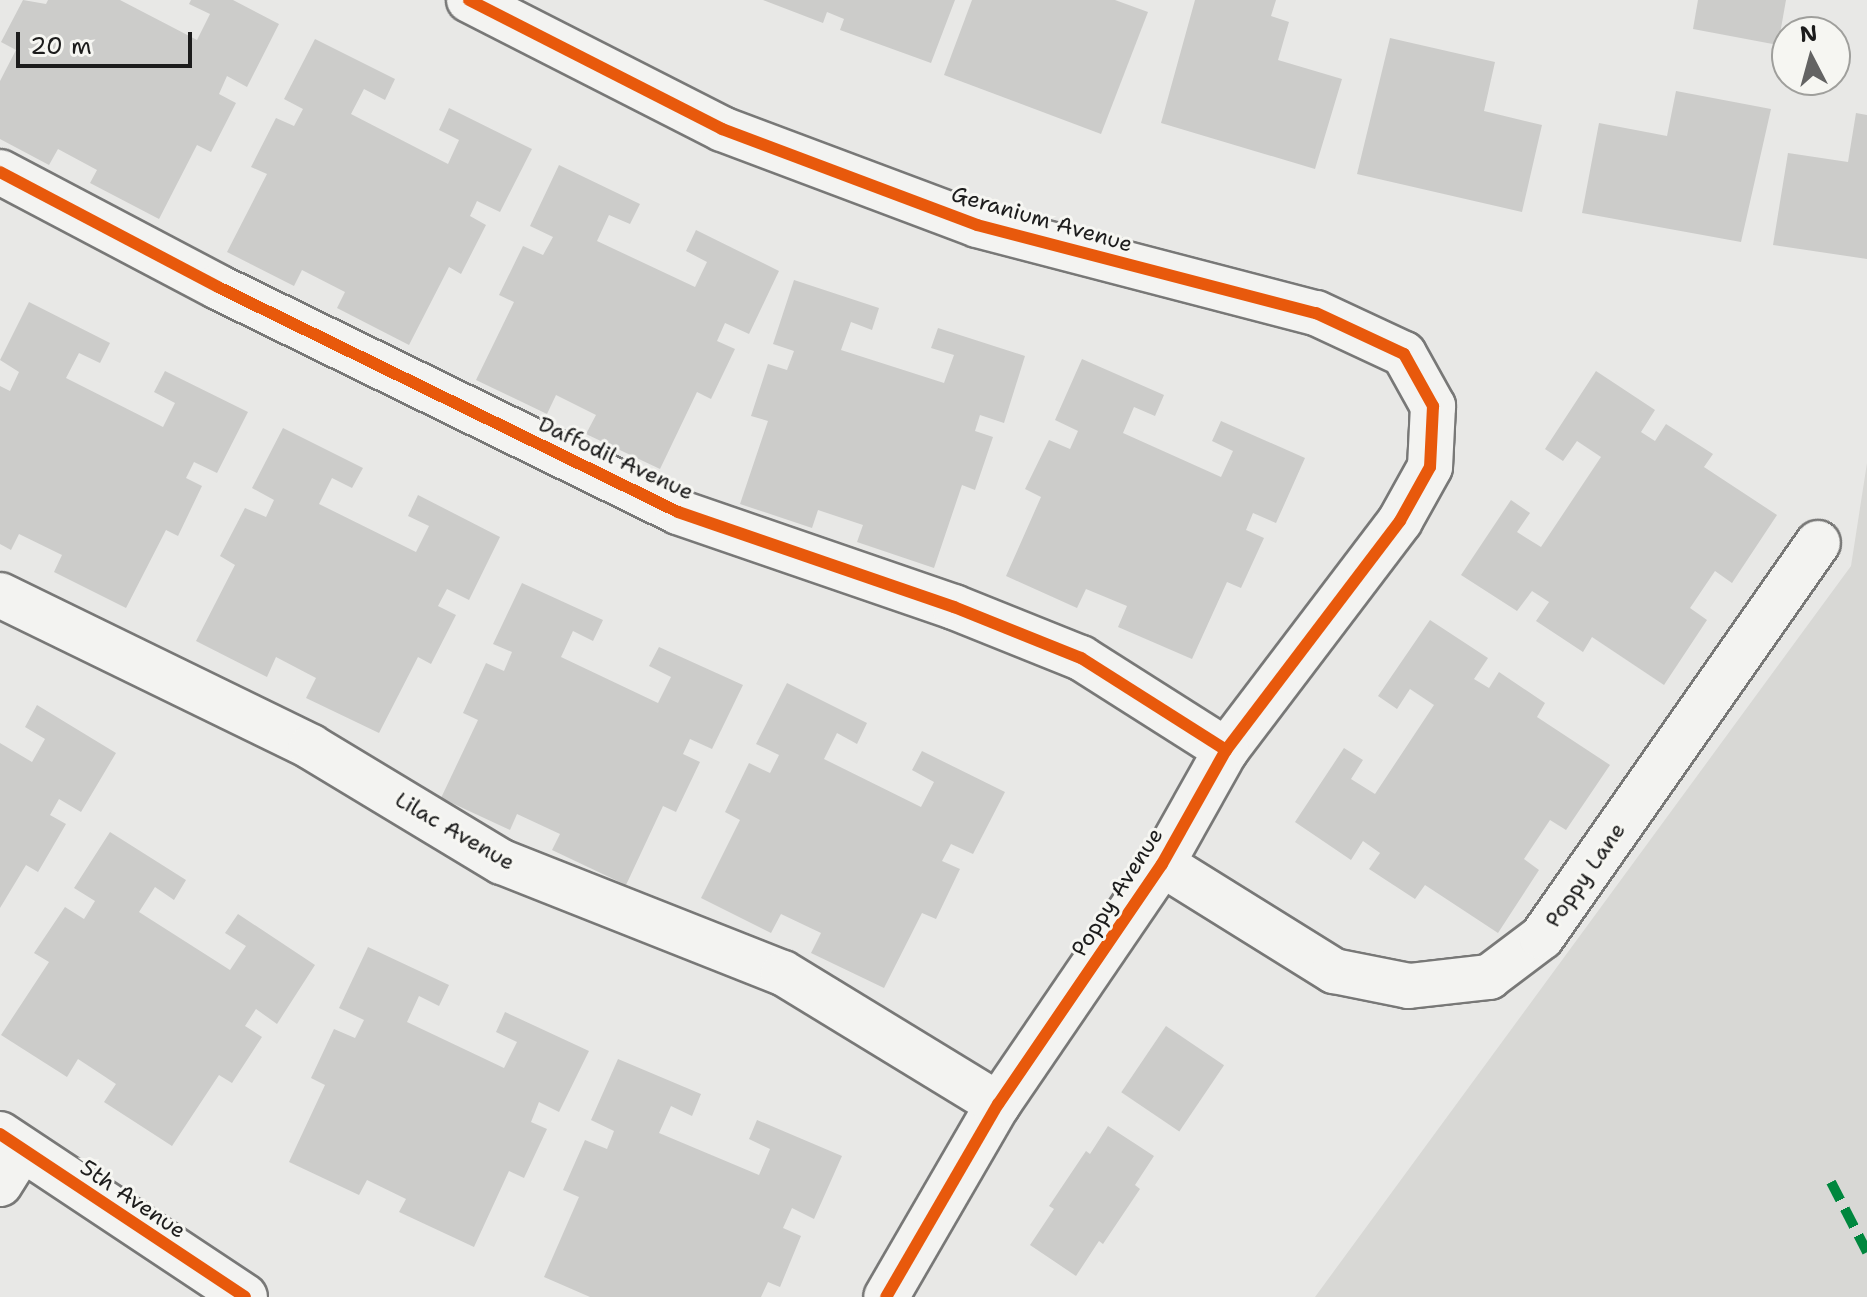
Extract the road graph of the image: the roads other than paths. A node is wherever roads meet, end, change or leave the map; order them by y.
1 (469, 0) edge
2 (0, 172) edge
3 (1400, 521) joint
4 (1818, 543) dead end
5 (0, 595) edge
6 (1226, 750) junction
7 (1162, 864) junction
8 (998, 1104) junction
9 (7, 1156) edge
10 (245, 1297) edge
11 (886, 1297) edge

1 - 3 street, Geranium Avenue
2 - 6 street, Daffodil Avenue
3 - 6 street, Poppy Avenue
4 - 7 street, Poppy Lane
5 - 8 street, Lilac Avenue
6 - 7 street, Poppy Avenue
7 - 8 street, Poppy Avenue
8 - 11 street, Poppy Avenue
9 - 10 street, 5th Avenue

